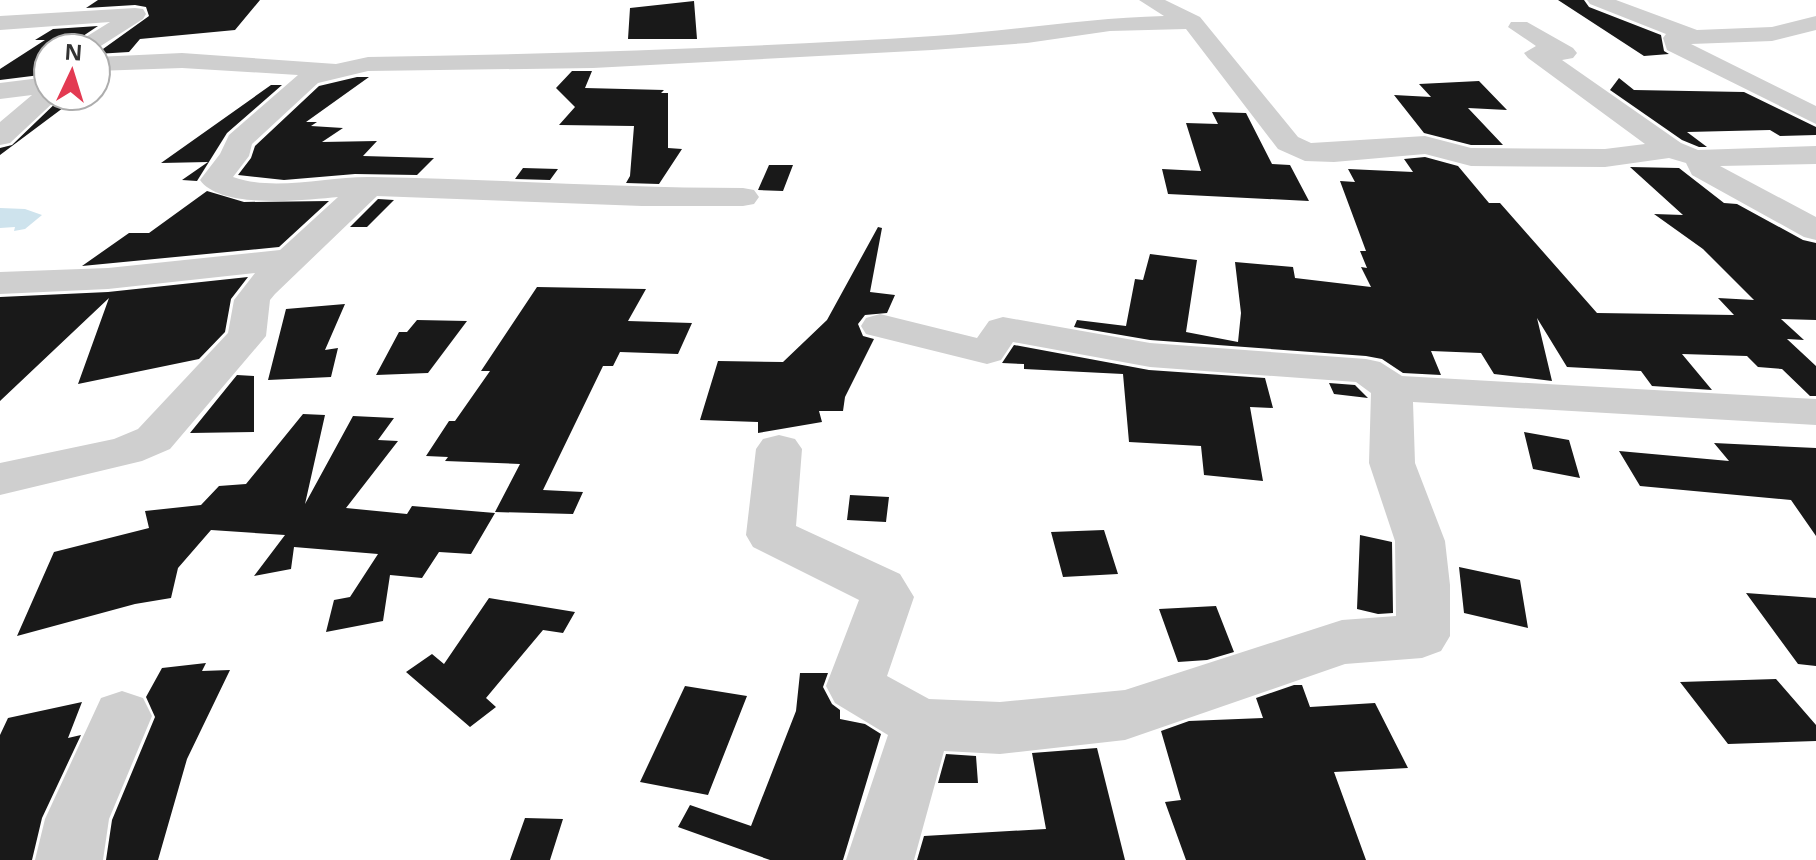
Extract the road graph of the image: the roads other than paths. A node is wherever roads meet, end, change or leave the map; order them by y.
1 (6, 0) edge
2 (1149, 0) edge
3 (1597, 0) edge
4 (0, 11) edge
5 (1192, 22) junction
6 (0, 23) edge
7 (1816, 23) edge
8 (1519, 27) dead end
9 (109, 32) edge
10 (1695, 37) junction
11 (112, 62) edge
12 (330, 71) junction
13 (32, 87) edge
14 (0, 91) edge
15 (32, 108) edge
16 (1816, 116) edge
17 (0, 137) edge
18 (1686, 154) junction
19 (1816, 155) edge
20 (369, 186) junction
21 (743, 197) dead end
22 (1816, 230) edge
23 (287, 260) junction
24 (0, 283) edge
25 (880, 326) dead end
26 (1392, 388) junction
27 (1816, 412) edge
28 (779, 449) dead end
29 (4, 486) edge
30 (122, 716) dead end
31 (921, 724) junction
32 (69, 860) edge
33 (880, 860) edge

1 - 4 street
2 - 5 street
3 - 10 street
5 - 12 street
5 - 18 street
6 - 9 street
7 - 10 street
8 - 18 street
10 - 16 street
11 - 12 street
12 - 20 street
13 - 14 street
15 - 17 street
18 - 19 street
18 - 22 street
20 - 21 street
20 - 23 street
23 - 24 street
23 - 29 street
25 - 26 street
26 - 27 street
26 - 31 street
28 - 31 street
30 - 32 street
31 - 33 street

